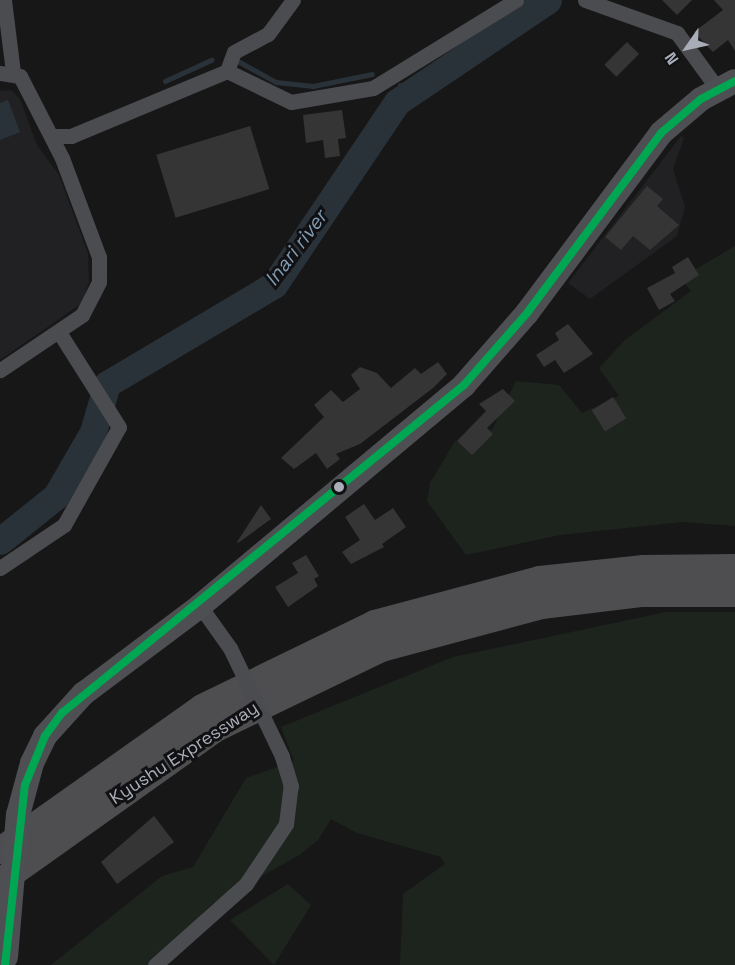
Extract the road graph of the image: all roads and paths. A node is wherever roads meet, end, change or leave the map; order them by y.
1 (4, 0) edge
2 (293, 0) edge
3 (516, 0) edge
4 (585, 0) edge
5 (227, 71) junction
6 (6, 72) edge
7 (726, 85) edge
8 (52, 136) junction
9 (59, 332) junction
10 (0, 370) edge
11 (735, 567) edge
12 (0, 568) edge
13 (735, 593) edge
14 (200, 606) junction
15 (0, 850) edge
16 (0, 881) edge
17 (6, 961) edge
18 (155, 965) edge

1 - 6 street
2 - 5 street
3 - 5 street
4 - 7 street
5 - 8 street
6 - 8 street
7 - 14 main road
8 - 9 street
9 - 10 street
9 - 12 street
11 - 15 highway, Kyushu Expressway
13 - 16 highway, Kyushu Expressway
14 - 17 main road, bridge
14 - 18 street, bridge

